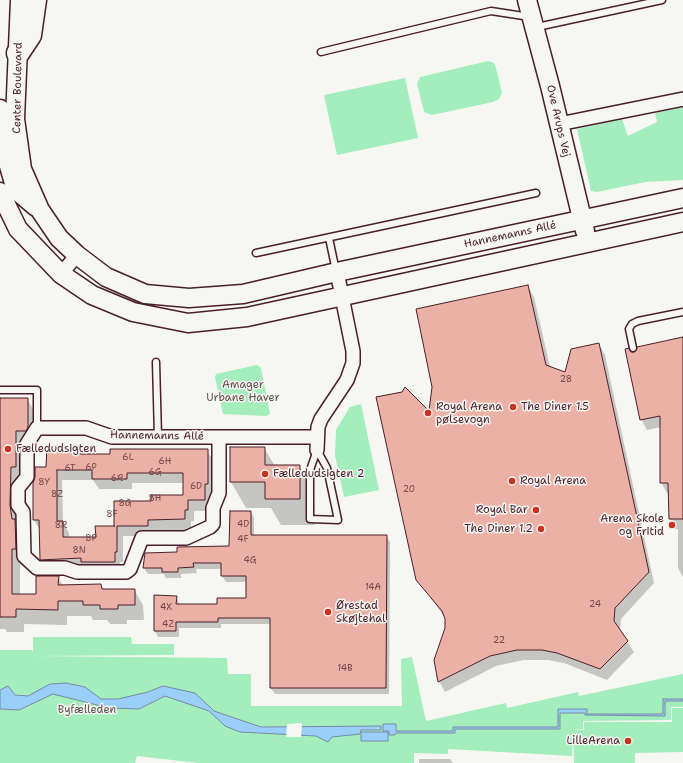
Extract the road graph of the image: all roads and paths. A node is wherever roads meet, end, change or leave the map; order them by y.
1 (20, 0) edge
2 (35, 0) edge
3 (662, 0) edge
4 (531, 15) edge
5 (321, 52) dead end
6 (18, 53) junction
7 (683, 99) edge
8 (0, 109) edge
9 (559, 124) junction
10 (0, 192) edge
11 (536, 193) dead end
12 (683, 198) edge
13 (40, 210) junction
14 (582, 220) junction
15 (683, 222) edge
16 (329, 238) junction
17 (587, 242) junction
18 (256, 254) dead end
19 (77, 255) junction
20 (337, 272) junction
21 (61, 274) junction
22 (342, 295) junction
23 (683, 312) edge
24 (633, 348) dead end
25 (156, 362) dead end
26 (0, 390) edge
27 (37, 428) junction
28 (158, 437) junction
29 (219, 437) junction
30 (317, 443) junction

1 - 6 street, Center Boulevard
2 - 6 highway
3 - 4 lane
4 - 5 lane
4 - 9 street, Ove Arups Vej
6 - 13 street, Center Boulevard
7 - 9 street
8 - 13 street
9 - 14 street, Ove Arups Vej
10 - 21 street
11 - 16 lane
12 - 14 street, Hannemanns Allé
13 - 19 street, Center Boulevard
14 - 17 street, Ove Arups Vej
14 - 20 street, Hannemanns Allé
15 - 17 street, Hannemanns Allé
16 - 18 lane
16 - 20 lane
17 - 22 street, Hannemanns Allé
19 - 20 street, Hannemanns Allé
19 - 21 street
20 - 22 street
21 - 22 street, Hannemanns Allé
22 - 30 street
23 - 24 lane
25 - 28 lane
26 - 27 lane
27 - 28 street, Hannemanns Allé
27 - 29 street, Hannemanns Allé
28 - 29 street, Hannemanns Allé
29 - 30 street, Hannemanns Allé
30 - 30 lane

